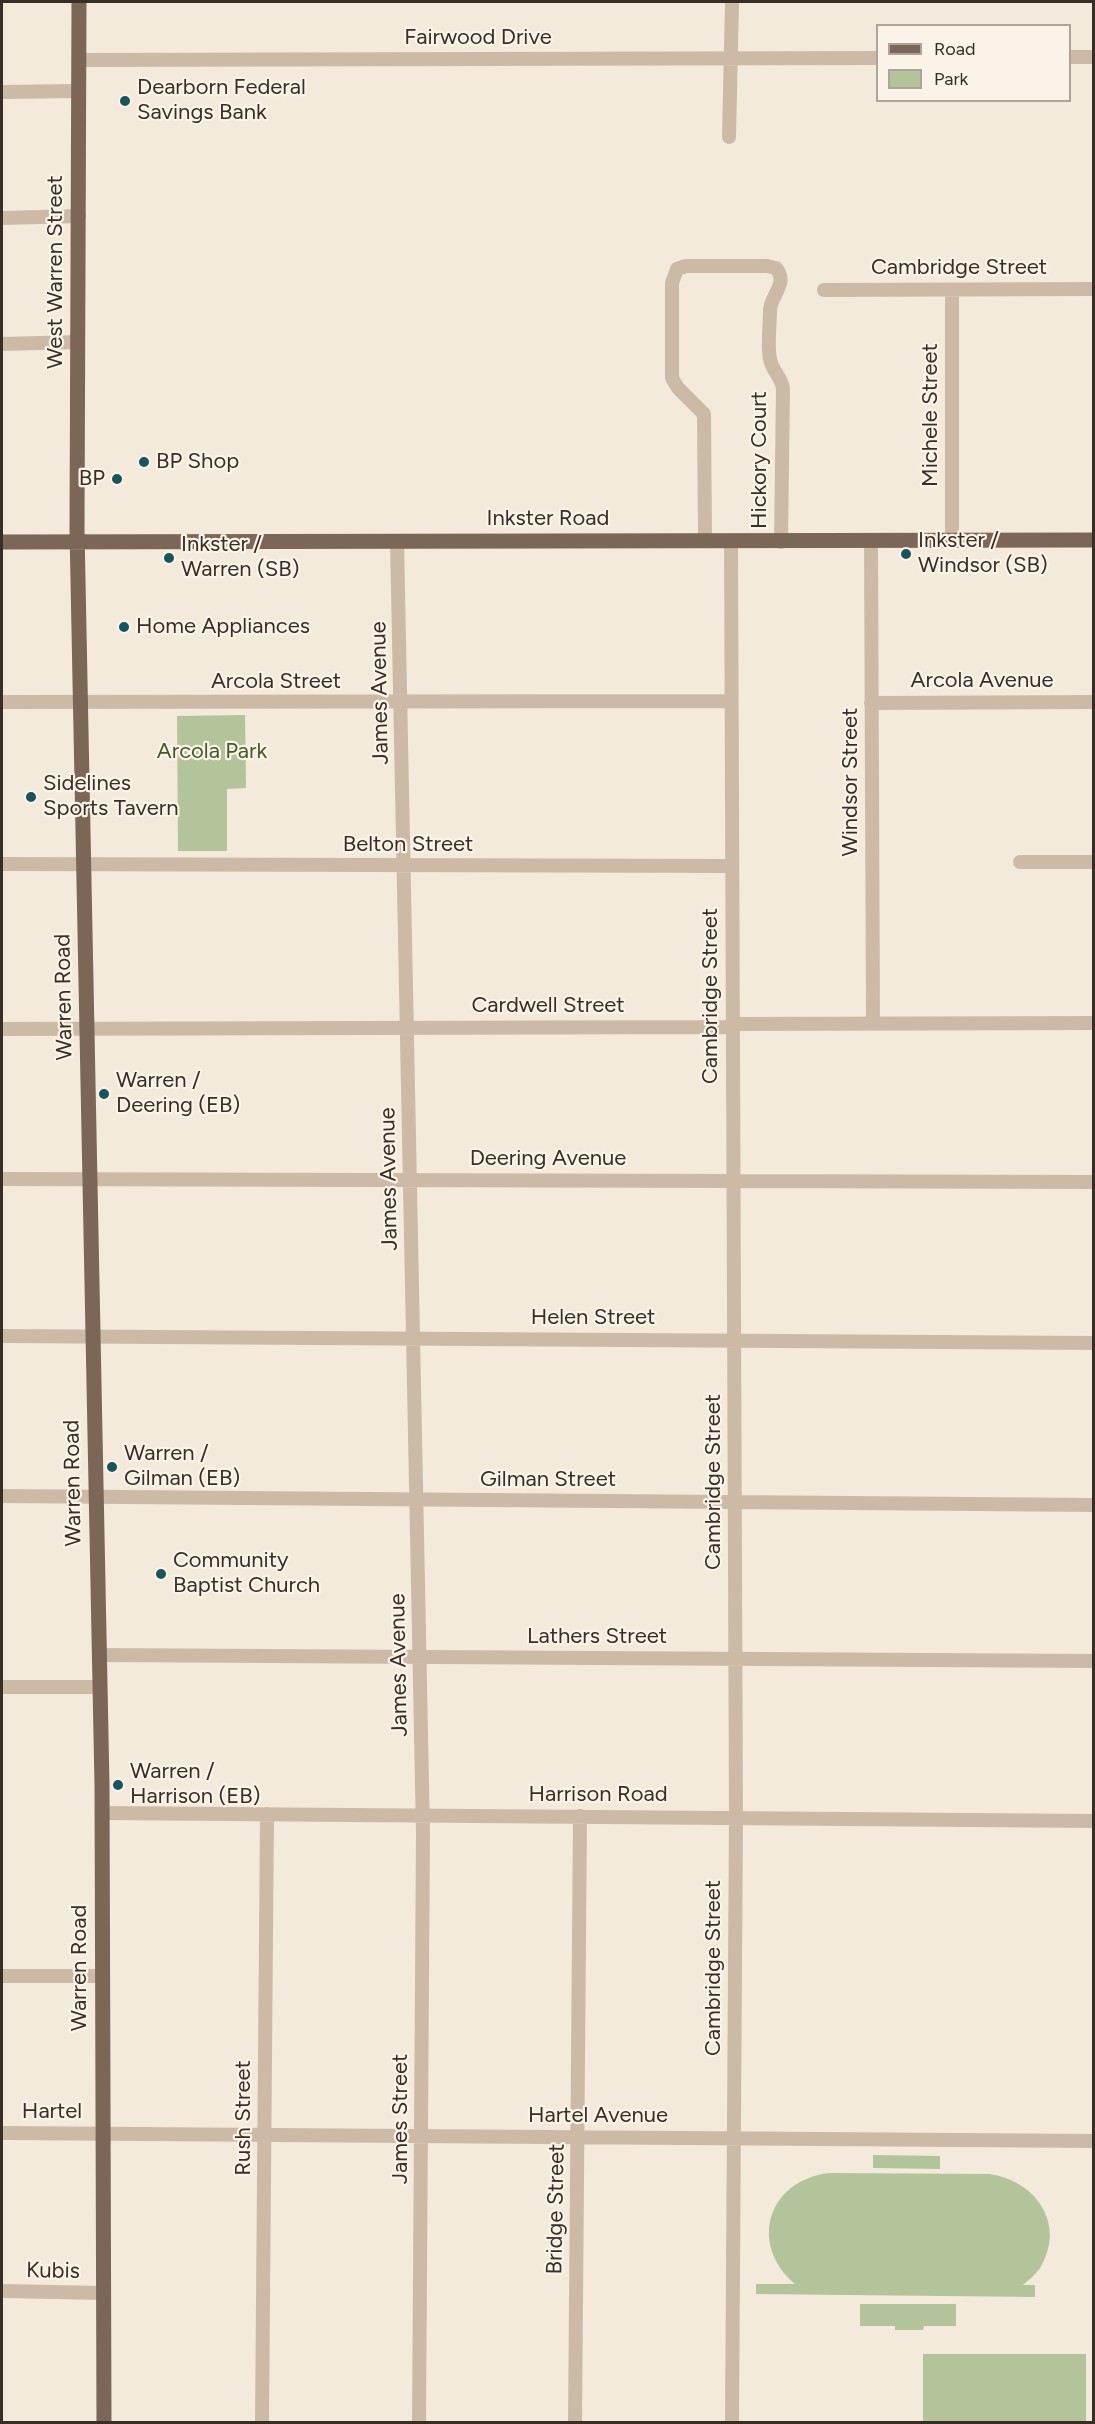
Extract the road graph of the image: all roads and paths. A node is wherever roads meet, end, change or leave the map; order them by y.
1 (79, 2) edge
2 (732, 2) edge
3 (1071, 57) edge
4 (1094, 57) edge
5 (732, 58) junction
6 (876, 58) edge
7 (79, 60) junction
8 (79, 91) junction
9 (2, 92) edge
10 (729, 136) dead end
11 (79, 216) junction
12 (2, 218) edge
13 (1094, 289) edge
14 (824, 290) dead end
15 (952, 290) junction
16 (78, 342) junction
17 (2, 344) edge
18 (1094, 540) edge
19 (871, 541) junction
20 (952, 541) junction
21 (2, 542) edge
22 (78, 542) junction
23 (397, 542) junction
24 (705, 542) junction
25 (730, 542) junction
26 (781, 542) junction
27 (731, 701) junction
28 (2, 702) edge
29 (871, 702) junction
30 (1094, 702) edge
31 (81, 703) junction
32 (402, 703) junction
33 (1020, 862) dead end
34 (1094, 862) edge
35 (2, 864) edge
36 (83, 865) junction
37 (405, 866) junction
38 (732, 866) junction
39 (873, 1023) junction
40 (1094, 1023) edge
41 (732, 1026) junction
42 (407, 1027) junction
43 (2, 1029) edge
44 (87, 1029) junction
45 (90, 1178) junction
46 (2, 1179) edge
47 (410, 1179) junction
48 (734, 1180) junction
49 (1094, 1182) edge
50 (93, 1335) junction
51 (2, 1336) edge
52 (413, 1338) junction
53 (734, 1340) junction
54 (1094, 1343) edge
55 (2, 1496) edge
56 (96, 1499) junction
57 (417, 1500) junction
58 (735, 1503) junction
59 (1094, 1505) edge
60 (100, 1655) junction
61 (420, 1656) junction
62 (735, 1659) junction
63 (1094, 1661) edge
64 (2, 1687) edge
65 (100, 1687) junction
66 (102, 1813) junction
67 (267, 1814) junction
68 (423, 1815) junction
69 (580, 1816) junction
70 (736, 1817) junction
71 (1094, 1821) edge
72 (2, 1976) edge
73 (101, 1976) junction
74 (2, 2133) edge
75 (102, 2133) junction
76 (265, 2136) junction
77 (422, 2137) junction
78 (578, 2138) junction
79 (734, 2138) junction
80 (1094, 2141) edge
81 (2, 2291) edge
82 (104, 2293) junction
83 (104, 2422) edge
84 (262, 2422) edge
85 (419, 2422) edge
86 (575, 2422) edge
87 (732, 2422) edge

1 - 7 main road, West Warren Street
2 - 5 street
3 - 4 street
5 - 6 street, Fairwood Drive
5 - 7 street, Fairwood Drive
5 - 10 street
7 - 8 main road, West Warren Street
8 - 9 street
8 - 11 main road, West Warren Street
11 - 12 street
11 - 16 main road, West Warren Street
13 - 15 street, Cambridge Street
14 - 15 street, Cambridge Street
15 - 20 street, Michele Street
16 - 17 street
16 - 22 main road, West Warren Street
18 - 20 main road, Inkster Road
19 - 20 main road, Inkster Road
19 - 26 main road, Inkster Road
19 - 29 street, Windsor Street
21 - 22 main road, Inkster Road
22 - 23 main road, Inkster Road
22 - 31 main road, Warren Road
23 - 24 main road, Inkster Road
23 - 32 street, James Avenue
24 - 25 main road, Inkster Road
24 - 26 street, Hickory Court
25 - 26 main road, Inkster Road
25 - 27 street, Cambridge Street
27 - 32 street, Arcola Street
27 - 38 street, Cambridge Street
28 - 31 street, Arcola Street
29 - 30 street, Arcola Avenue
29 - 39 street, Windsor Street
31 - 32 street, Arcola Street
31 - 36 main road, Warren Road
32 - 37 street, James Avenue
33 - 34 street
35 - 36 street, Belton Street
36 - 37 street, Belton Street
36 - 44 main road, Warren Road
37 - 38 street, Belton Street
37 - 42 street, James Avenue
38 - 41 street, Cambridge Street
39 - 40 street, Cardwell Street
39 - 41 street, Cardwell Street
41 - 42 street, Cardwell Street
41 - 48 street, Cambridge Street
42 - 44 street, Cardwell Street
42 - 47 street, James Avenue
43 - 44 street, Cardwell Street
44 - 45 main road, Warren Road
45 - 46 street, Deering Avenue
45 - 47 street, Deering Avenue
45 - 50 main road, Warren Road
47 - 48 street, Deering Avenue
47 - 52 street, James Avenue
48 - 49 street, Deering Avenue
48 - 53 street, Cambridge Street
50 - 51 street, Helen Street
50 - 52 street, Helen Street
50 - 56 main road, Warren Road
52 - 53 street, Helen Street
52 - 57 street, James Avenue
53 - 54 street, Helen Street
53 - 58 street, Cambridge Street
55 - 56 street, Gilman Street
56 - 57 street, Gilman Street
56 - 60 main road, Warren Road
57 - 58 street, Gilman Street
57 - 61 street, James Avenue
58 - 59 street, Gilman Street
58 - 62 street, Cambridge Street
60 - 61 street, Lathers Street
60 - 65 main road, Warren Road
61 - 62 street, Lathers Street
61 - 68 street, James Avenue
62 - 63 street, Lathers Street
62 - 70 street, Cambridge Street
64 - 65 street
65 - 66 main road, Warren Road
66 - 67 street, Harrison Road
66 - 73 main road, Warren Road
67 - 68 street, Harrison Road
67 - 76 street, Rush Street
68 - 69 street, Harrison Road
68 - 77 street, James Street
69 - 70 street, Harrison Road
69 - 78 street, Bridge Street
70 - 71 street, Harrison Road
70 - 79 street, Cambridge Street
72 - 73 street
73 - 75 main road, Warren Road
74 - 75 street, Hartel
75 - 76 street, Hartel Avenue
75 - 82 main road, Warren Road
76 - 77 street, Hartel Avenue
76 - 84 street, Rush Street
77 - 78 street, Hartel Avenue
77 - 85 street, James Street
78 - 79 street, Hartel Avenue
78 - 86 street, Bridge Street
79 - 80 street, Hartel Avenue
79 - 87 street, Cambridge Street
81 - 82 street, Kubis
82 - 83 main road, Warren Road

